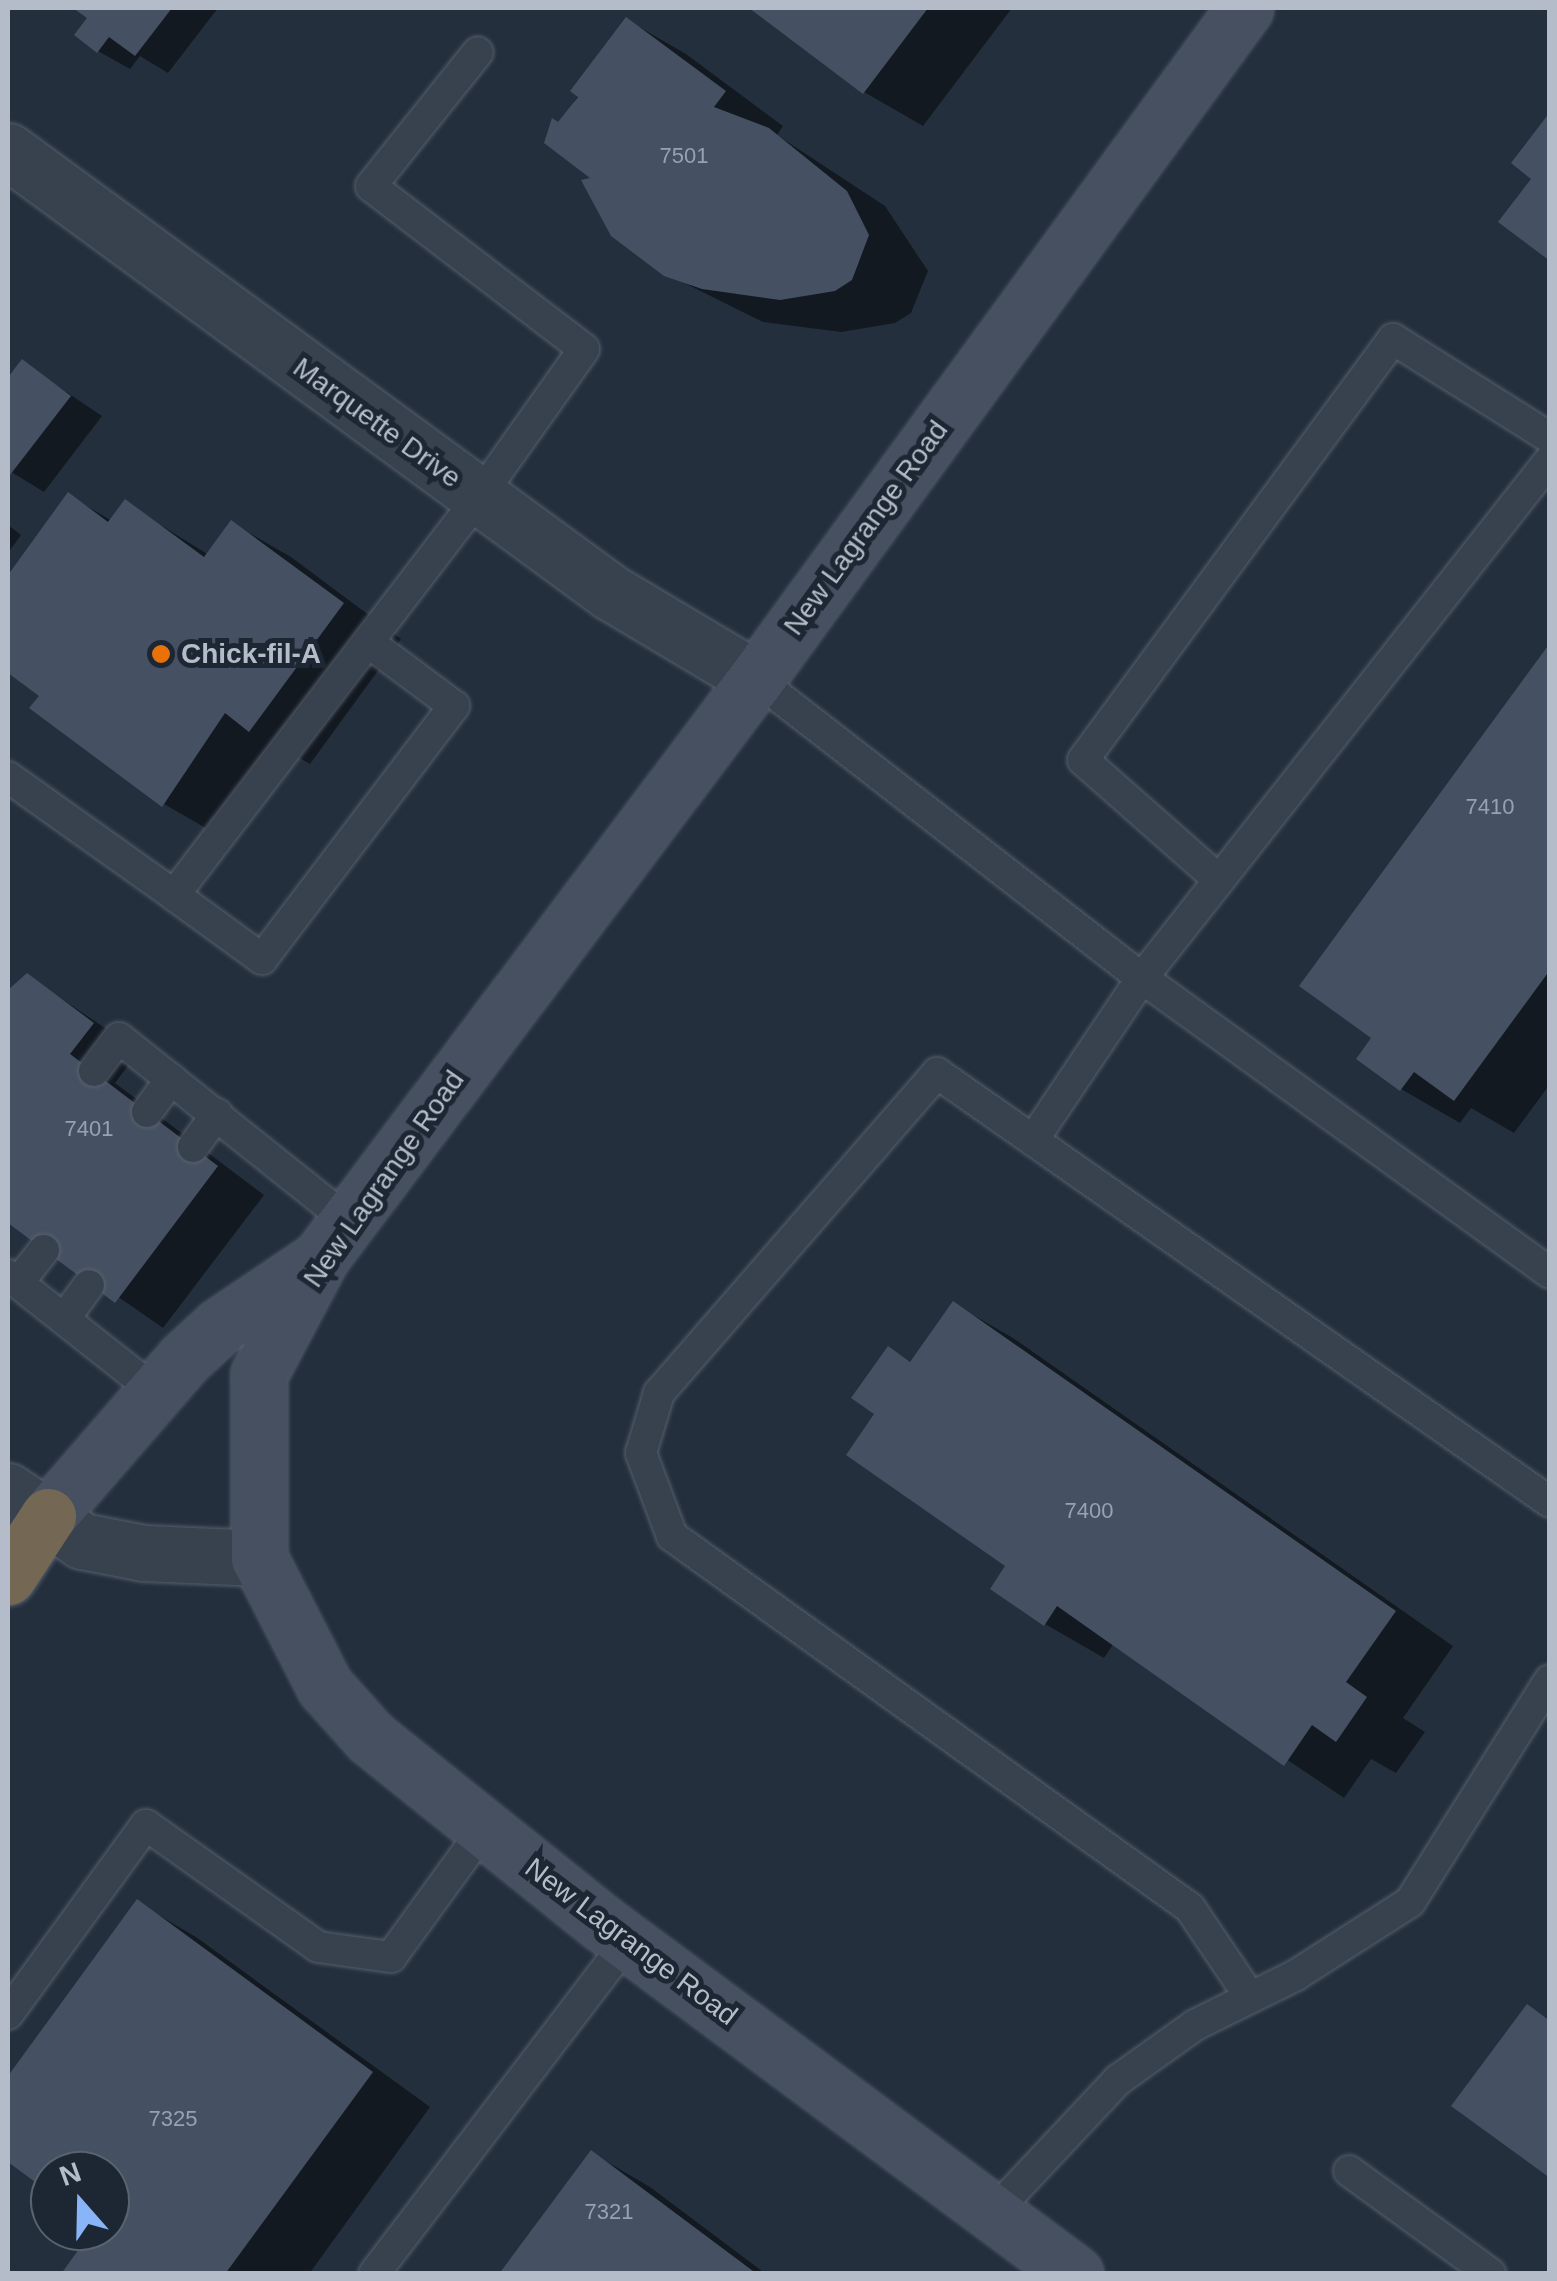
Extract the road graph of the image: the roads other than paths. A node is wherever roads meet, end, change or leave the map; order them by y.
1 (1245, 8) edge
2 (478, 52) dead end
3 (8, 151) edge
4 (1550, 438) edge
5 (1550, 460) edge
6 (479, 497) junction
7 (368, 642) junction
8 (756, 679) junction
9 (8, 777) edge
10 (1219, 880) junction
11 (174, 895) junction
12 (1142, 978) junction
13 (94, 1072) dead end
14 (171, 1079) junction
15 (146, 1112) dead end
16 (217, 1114) junction
17 (1032, 1140) junction
18 (192, 1147) dead end
19 (335, 1239) junction
20 (44, 1250) dead end
21 (1546, 1262) edge
22 (13, 1279) edge
23 (90, 1284) dead end
24 (64, 1319) junction
25 (156, 1392) junction
26 (1550, 1502) edge
27 (28, 1504) edge
28 (259, 1558) junction
29 (8, 1577) edge
30 (1550, 1680) edge
31 (484, 1829) junction
32 (627, 1942) junction
33 (1250, 1998) junction
34 (8, 2014) edge
35 (1349, 2171) dead end
36 (993, 2213) junction
37 (374, 2274) edge
38 (1074, 2274) edge
39 (1491, 2274) edge

1 - 8 main road, New Lagrange Road
2 - 6 lane
3 - 6 street, Marquette Drive
4 - 10 lane
5 - 10 lane
6 - 7 lane
6 - 8 street, Marquette Drive
7 - 11 lane
7 - 11 lane
8 - 12 lane
8 - 19 main road, New Lagrange Road
9 - 11 lane
10 - 12 lane
12 - 17 lane
12 - 21 lane
13 - 14 lane
14 - 15 lane
14 - 16 lane
16 - 18 lane
16 - 19 lane
17 - 26 lane
17 - 33 lane
19 - 25 main road
19 - 28 main road, New Lagrange Road
20 - 22 lane
22 - 24 lane
23 - 24 lane
24 - 25 lane
25 - 27 main road
27 - 28 street
27 - 29 highway
28 - 31 main road, New Lagrange Road
30 - 33 lane
31 - 32 main road, New Lagrange Road
31 - 34 lane
32 - 36 main road, New Lagrange Road
32 - 37 lane
33 - 36 lane
35 - 39 lane
36 - 38 main road, New Lagrange Road

